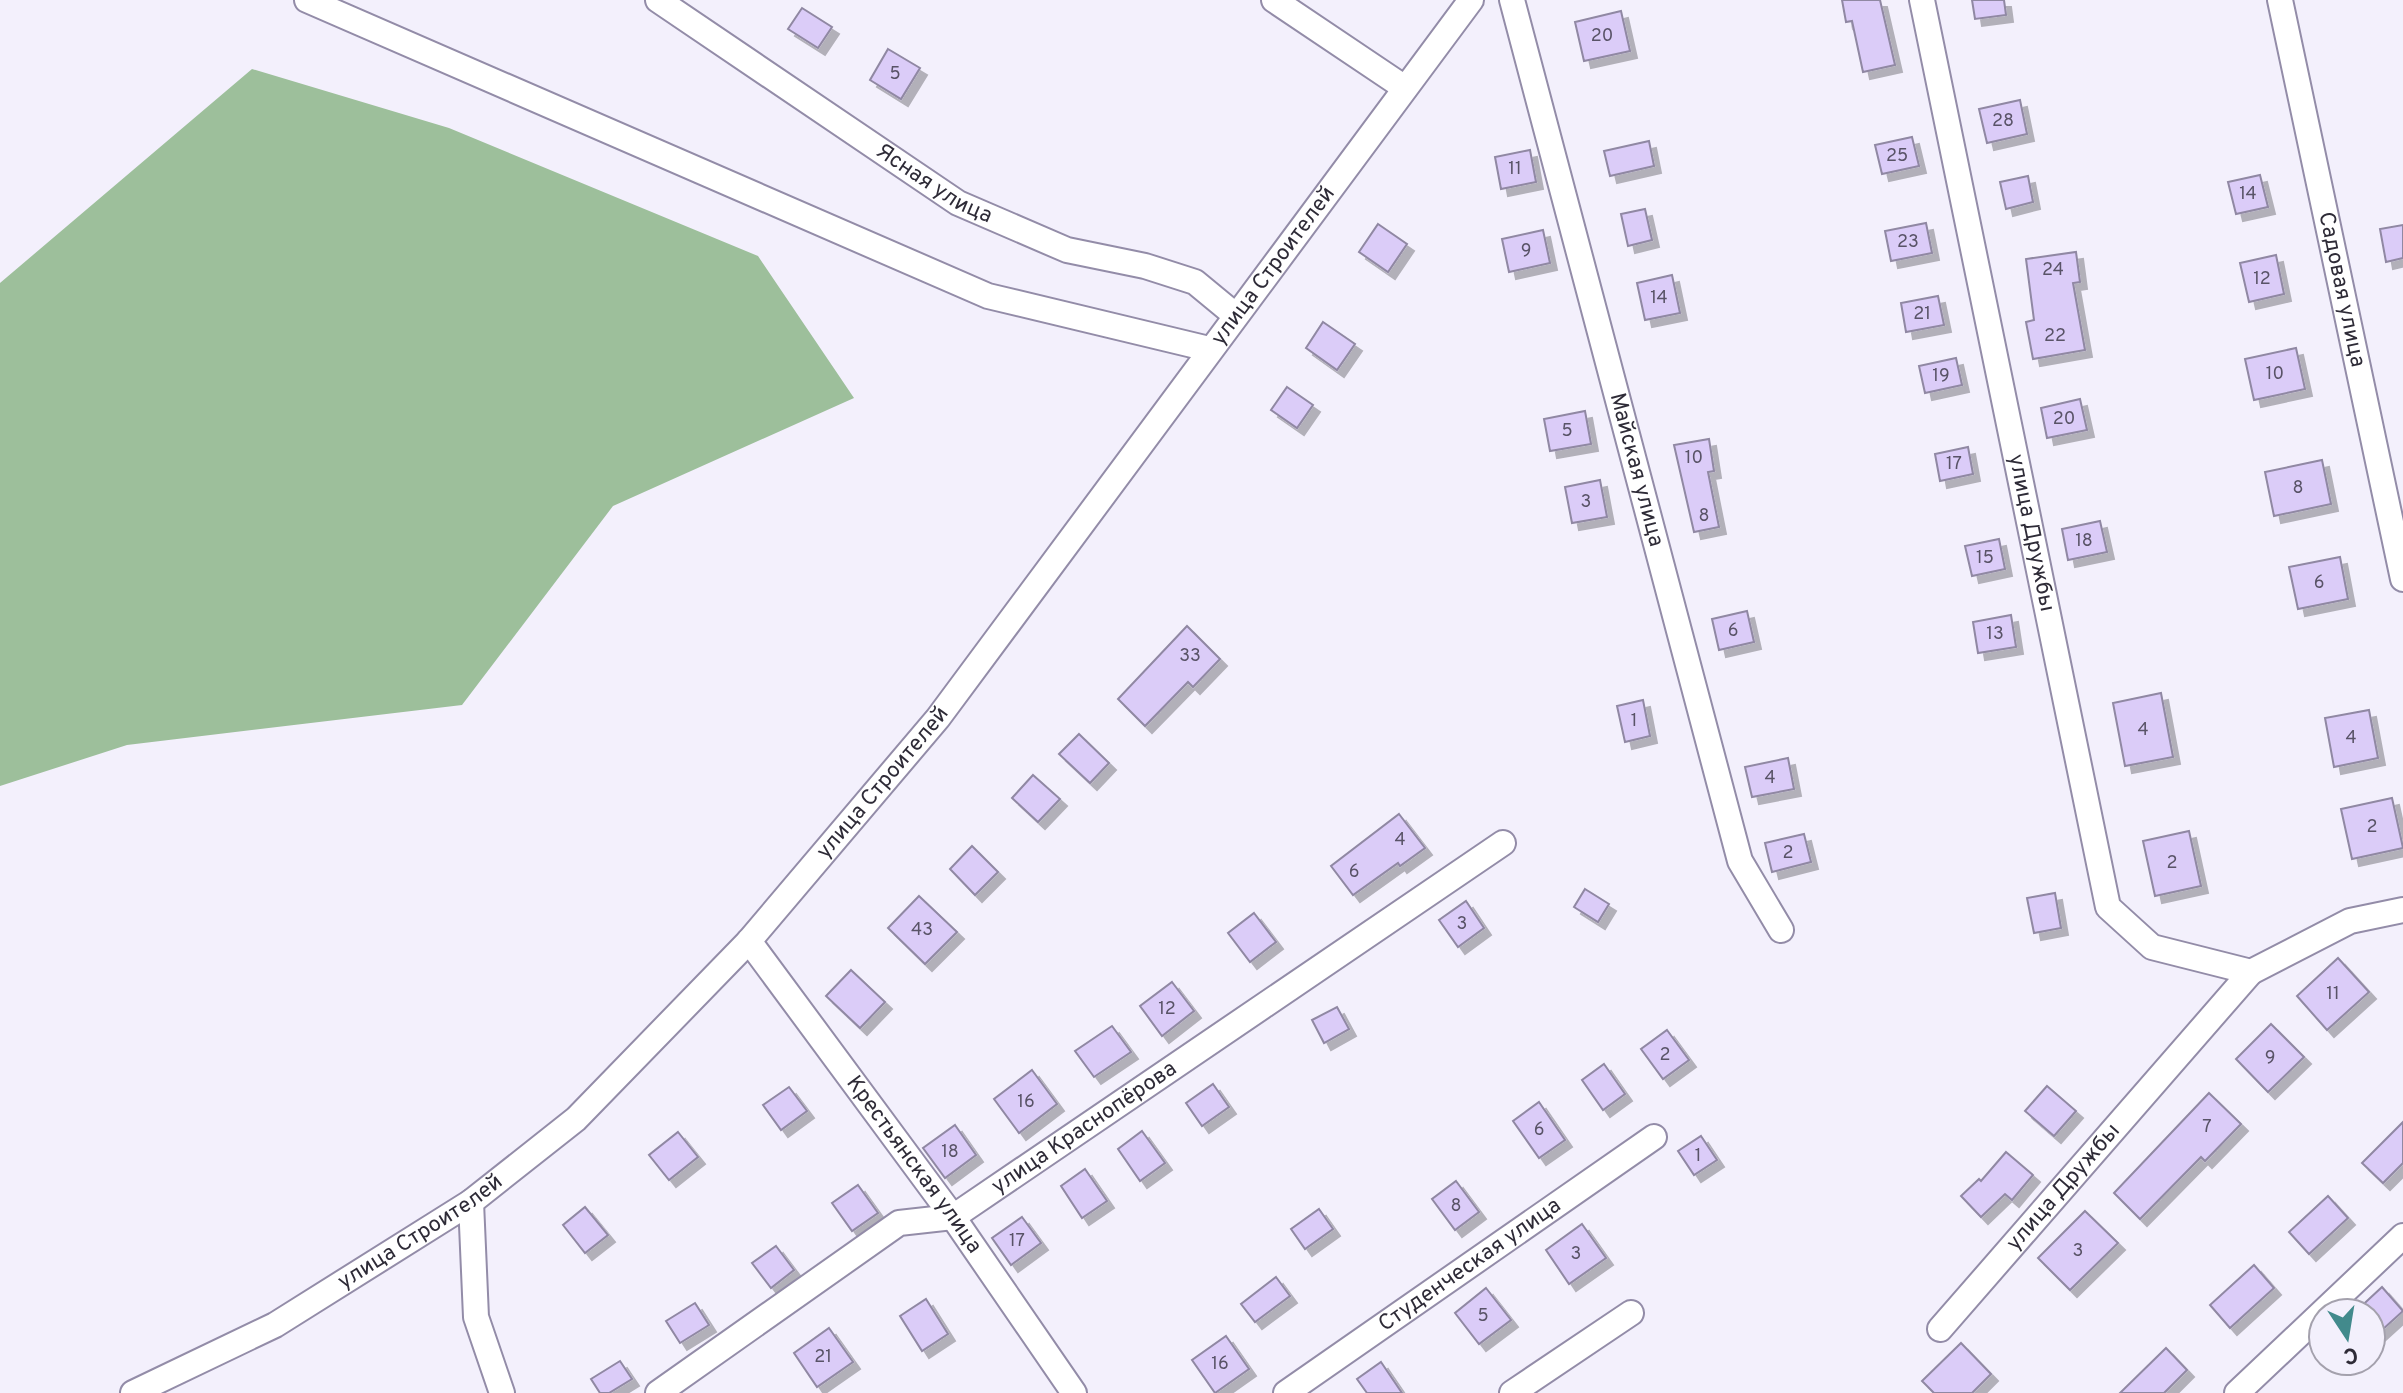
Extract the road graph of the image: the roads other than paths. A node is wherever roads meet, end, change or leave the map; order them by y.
1 (307, 0) edge
2 (658, 0) edge
3 (1274, 0) edge
4 (1471, 0) edge
5 (1512, 0) edge
6 (1922, 0) edge
7 (2280, 0) edge
8 (1405, 88) junction
9 (1235, 315) junction
10 (1209, 349) junction
11 (2403, 579) edge
12 (1503, 843) dead end
13 (2403, 910) edge
14 (1781, 930) dead end
15 (749, 941) junction
16 (2251, 972) junction
17 (1654, 1137) dead end
18 (471, 1202) junction
19 (953, 1217) junction
20 (2403, 1236) edge
21 (1631, 1313) dead end
22 (1940, 1329) dead end
23 (133, 1393) edge
24 (502, 1393) edge
25 (658, 1393) edge
26 (1074, 1393) edge
27 (1286, 1393) edge
28 (1512, 1393) edge
29 (2237, 1393) edge

1 - 10 street
2 - 9 street, Ясная улица
3 - 8 street
4 - 8 street, улица Строителей
5 - 14 street, Майская улица
6 - 16 street, улица Дружбы
7 - 11 street, Садовая улица
8 - 9 street, улица Строителей
9 - 10 street, улица Строителей
10 - 15 street, улица Строителей
12 - 19 street, улица Краснопёрова
13 - 16 street, улица Дружбы
15 - 18 street, улица Строителей
15 - 19 street, Крестьянская улица
16 - 22 street, улица Дружбы
17 - 27 street, Студенческая улица
18 - 23 street, улица Строителей
18 - 24 street
19 - 25 street, улица Краснопёрова
19 - 26 street, Крестьянская улица
20 - 29 street
21 - 28 street

